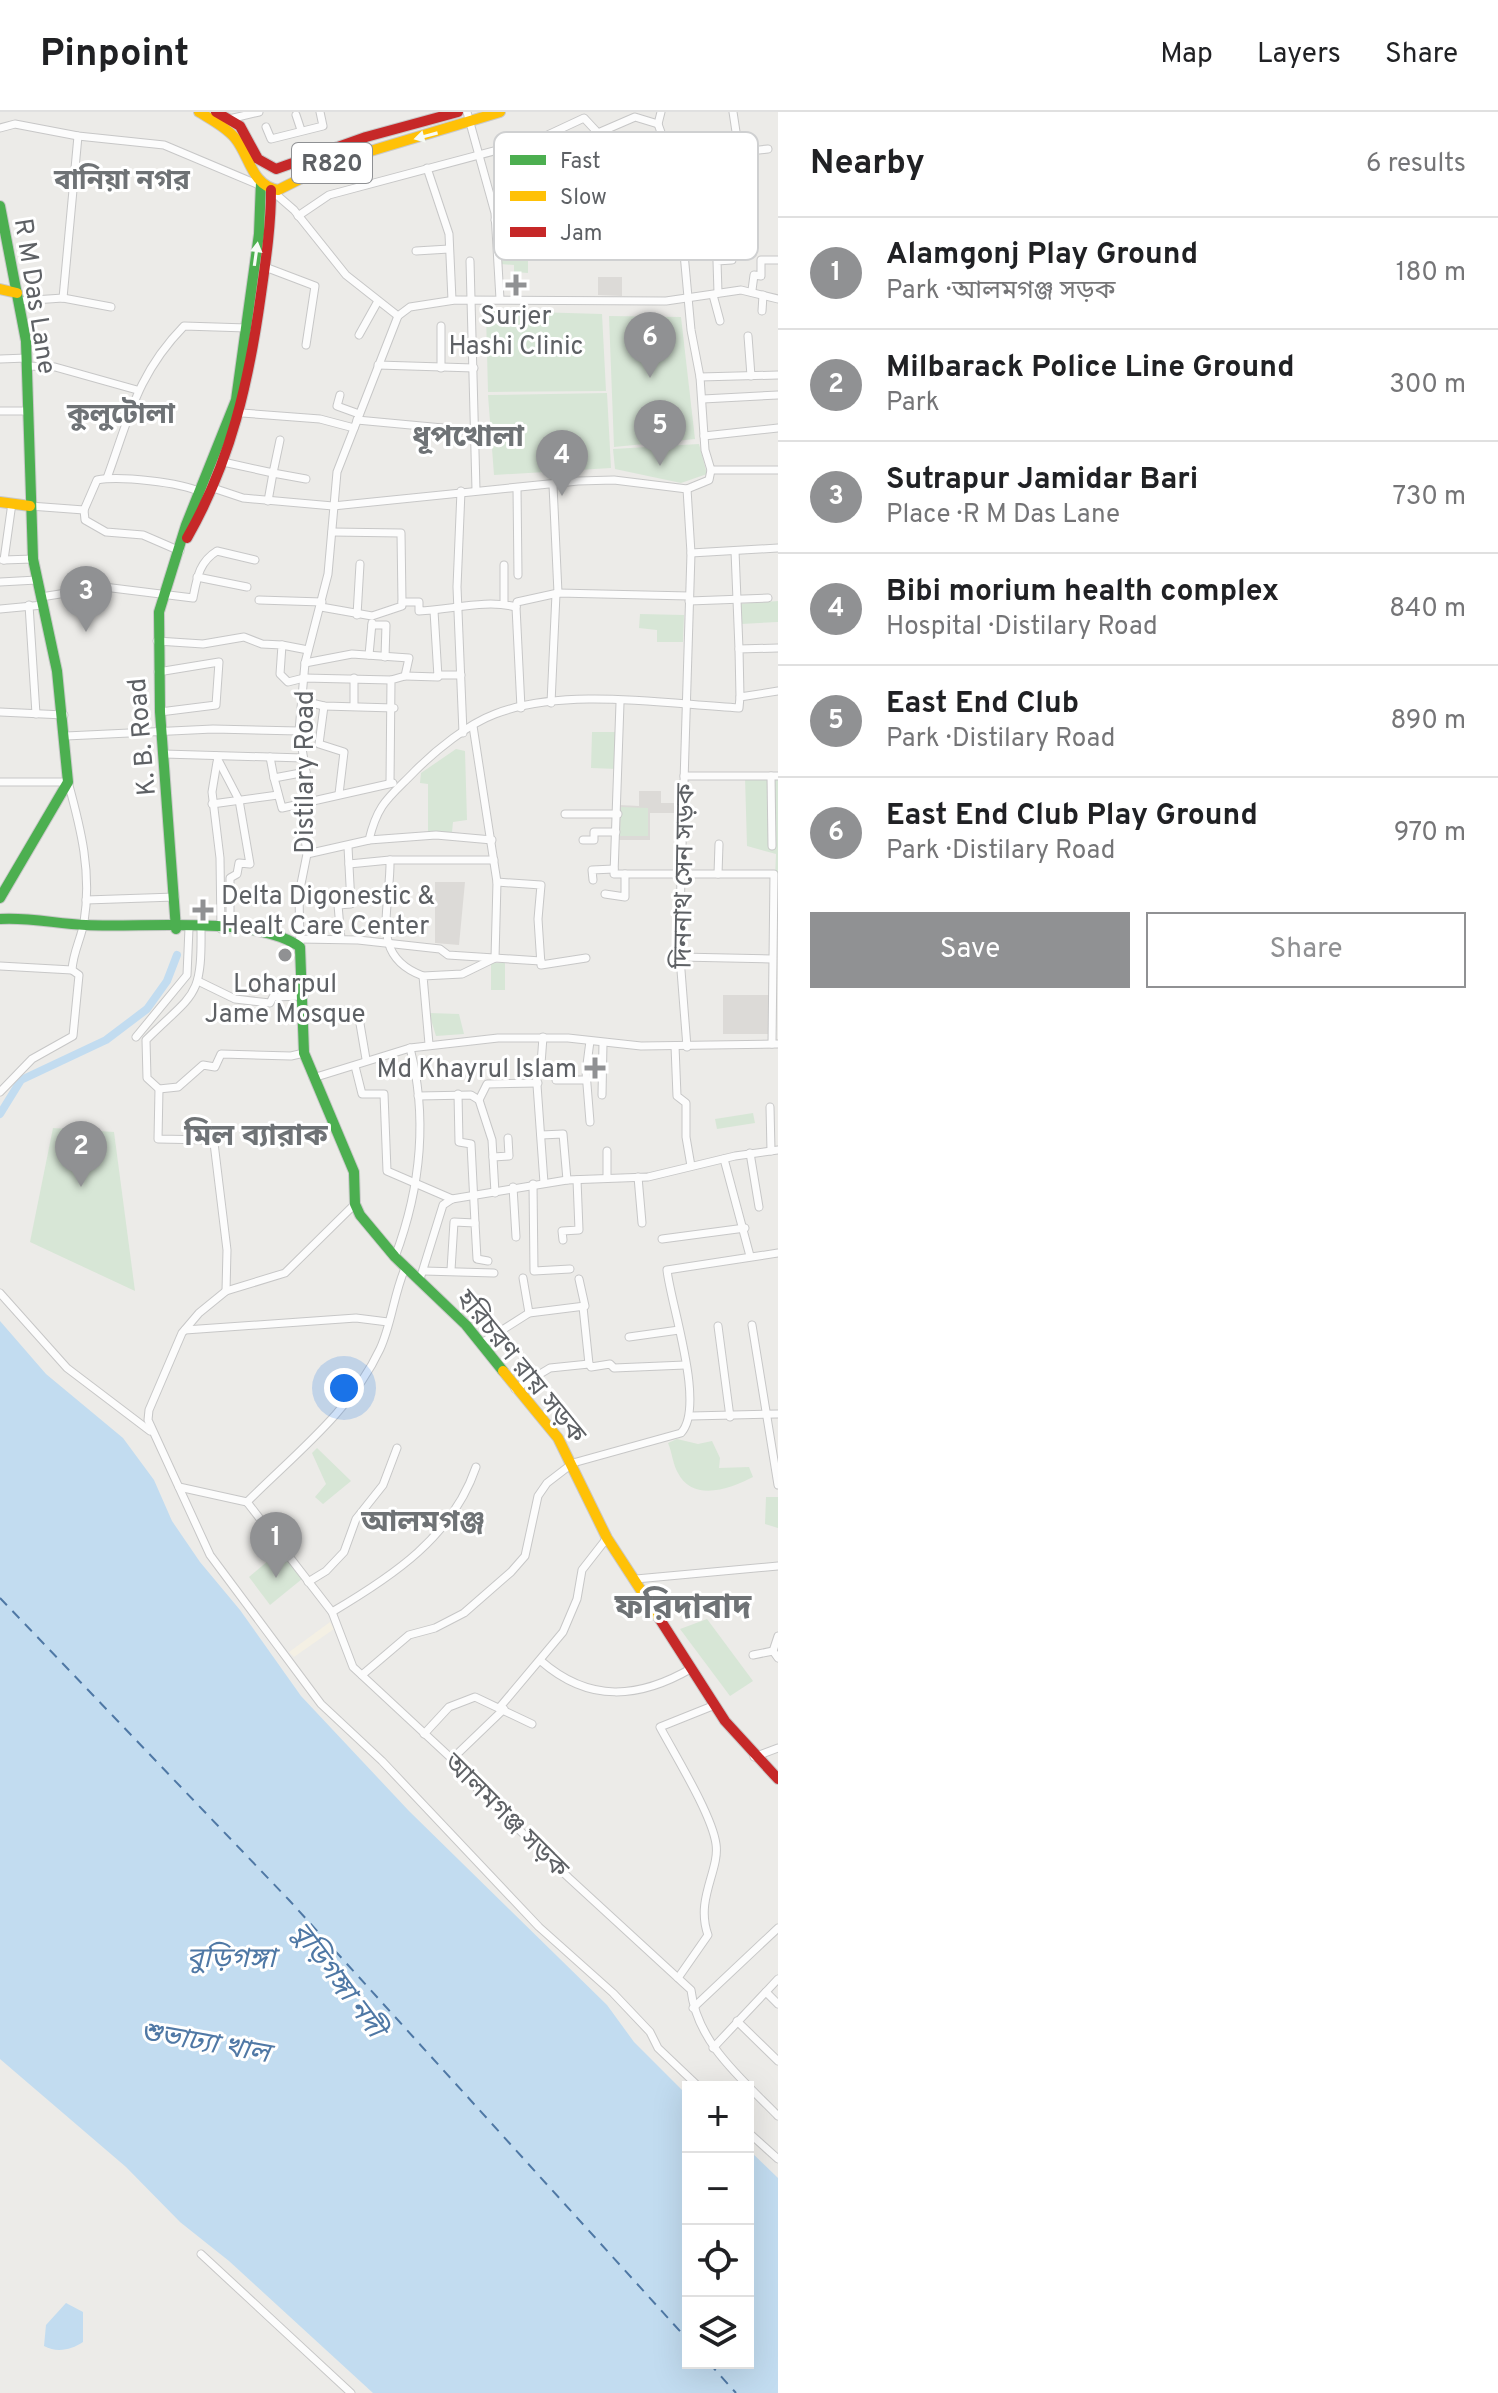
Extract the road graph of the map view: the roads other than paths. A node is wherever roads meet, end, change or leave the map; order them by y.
1 (199, 112) edge
2 (216, 112) edge
3 (259, 112) edge
4 (320, 112) edge
5 (458, 112) edge
6 (500, 112) edge
7 (661, 112) edge
8 (733, 112) edge
9 (296, 115) dead end
10 (470, 117) edge
11 (229, 119) junction
12 (658, 124) junction
13 (266, 127) dead end
14 (0, 128) edge
15 (301, 130) junction
16 (554, 132) edge
17 (597, 132) edge
18 (600, 132) edge
19 (661, 132) edge
20 (736, 132) edge
21 (78, 136) junction
22 (768, 149) dead end
23 (758, 150) edge
24 (494, 151) edge
25 (481, 154) junction
26 (304, 157) junction
27 (266, 166) junction
28 (427, 168) junction
29 (310, 172) junction
30 (264, 187) junction
31 (266, 202) junction
32 (0, 206) edge
33 (494, 215) edge
34 (298, 216) junction
35 (449, 249) junction
36 (416, 251) dead end
37 (498, 260) edge
38 (686, 260) edge
39 (732, 260) edge
40 (778, 260) edge
41 (470, 261) dead end
42 (265, 267) junction
43 (0, 289) edge
44 (752, 290) junction
45 (716, 294) junction
46 (763, 295) junction
47 (18, 297) junction
48 (63, 298) junction
49 (500, 299) junction
50 (689, 299) junction
51 (778, 299) edge
52 (452, 300) junction
53 (472, 300) junction
54 (378, 301) junction
55 (111, 307) dead end
56 (762, 311) dead end
57 (398, 316) junction
58 (720, 321) dead end
59 (441, 326) dead end
60 (247, 328) junction
61 (359, 335) dead end
62 (748, 336) dead end
63 (306, 345) dead end
64 (0, 359) edge
65 (27, 362) junction
66 (378, 365) junction
67 (441, 368) junction
68 (474, 368) junction
69 (778, 375) edge
70 (751, 376) junction
71 (700, 377) junction
72 (136, 392) junction
73 (340, 395) dead end
74 (778, 395) edge
75 (703, 399) junction
76 (0, 411) edge
77 (242, 413) junction
78 (29, 416) junction
79 (357, 421) junction
80 (778, 428) edge
81 (475, 431) junction
82 (704, 436) junction
83 (280, 440) dead end
84 (223, 462) junction
85 (711, 470) junction
86 (778, 470) edge
87 (273, 473) junction
88 (107, 478) junction
89 (306, 479) dead end
90 (553, 485) junction
91 (517, 488) junction
92 (687, 489) junction
93 (476, 490) junction
94 (461, 491) junction
95 (207, 492) junction
96 (268, 501) junction
97 (0, 502) edge
98 (12, 503) junction
99 (30, 506) junction
100 (333, 506) junction
101 (84, 510) junction
102 (332, 532) junction
103 (181, 548) junction
104 (778, 548) edge
105 (735, 551) junction
106 (691, 553) junction
107 (33, 559) junction
108 (2, 560) edge
109 (255, 560) dead end
110 (360, 564) dead end
111 (504, 565) dead end
112 (518, 575) dead end
113 (197, 577) junction
114 (37, 580) junction
115 (0, 582) edge
116 (247, 587) dead end
117 (557, 594) junction
118 (163, 595) junction
119 (689, 598) junction
120 (768, 598) dead end
121 (259, 600) dead end
122 (42, 601) junction
123 (736, 601) junction
124 (402, 602) junction
125 (322, 604) junction
126 (504, 604) junction
127 (29, 605) junction
128 (458, 606) junction
129 (516, 607) junction
130 (0, 609) edge
131 (434, 611) junction
132 (357, 615) junction
133 (372, 620) junction
134 (157, 641) junction
135 (282, 645) junction
136 (778, 648) edge
137 (739, 649) junction
138 (308, 650) junction
139 (369, 655) junction
140 (385, 657) junction
141 (305, 663) junction
142 (158, 672) junction
143 (438, 675) junction
144 (461, 675) junction
145 (405, 676) junction
146 (304, 678) junction
147 (354, 678) junction
148 (391, 680) junction
149 (778, 691) edge
150 (740, 697) junction
151 (303, 701) junction
152 (551, 703) junction
153 (620, 703) junction
154 (354, 705) junction
155 (687, 705) junction
156 (324, 706) junction
157 (394, 708) junction
158 (521, 708) junction
159 (0, 712) edge
160 (160, 712) junction
161 (36, 714) junction
162 (64, 715) junction
163 (473, 726) junction
164 (162, 731) junction
165 (299, 731) junction
166 (463, 733) junction
167 (66, 736) junction
168 (164, 754) junction
169 (270, 757) junction
170 (303, 758) junction
171 (216, 759) junction
172 (306, 772) junction
173 (684, 776) junction
174 (774, 776) edge
175 (274, 778) junction
176 (0, 782) edge
177 (68, 782) junction
178 (390, 783) junction
179 (403, 784) junction
180 (339, 794) junction
181 (278, 795) junction
182 (239, 800) junction
183 (212, 804) junction
184 (301, 806) junction
185 (565, 814) dead end
186 (618, 814) junction
187 (775, 824) edge
188 (616, 832) junction
189 (369, 840) junction
190 (492, 840) junction
191 (583, 840) dead end
192 (719, 844) dead end
193 (772, 846) dead end
194 (348, 847) junction
195 (307, 854) junction
196 (390, 860) junction
197 (494, 860) junction
198 (349, 864) junction
199 (614, 869) junction
200 (682, 873) junction
201 (625, 874) junction
202 (718, 874) junction
203 (593, 880) dead end
204 (497, 882) junction
205 (605, 894) dead end
206 (175, 897) junction
207 (625, 897) junction
208 (0, 898) edge
209 (636, 898) dead end
210 (86, 900) junction
211 (0, 919) edge
212 (83, 925) junction
213 (775, 925) edge
214 (195, 928) junction
215 (176, 929) junction
216 (226, 929) junction
217 (341, 939) junction
218 (300, 943) junction
219 (387, 944) junction
220 (680, 957) junction
221 (495, 958) junction
222 (586, 958) dead end
223 (771, 959) junction
224 (541, 961) junction
225 (0, 966) edge
226 (72, 970) junction
227 (423, 976) junction
228 (200, 982) junction
229 (304, 996) junction
230 (305, 1014) junction
231 (136, 1037) dead end
232 (543, 1037) junction
233 (590, 1041) junction
234 (603, 1043) junction
235 (429, 1044) junction
236 (775, 1044) edge
237 (675, 1046) junction
238 (687, 1047) junction
239 (410, 1048) junction
240 (304, 1053) junction
241 (366, 1059) junction
242 (541, 1064) junction
243 (355, 1066) junction
244 (313, 1078) junction
245 (586, 1080) junction
246 (538, 1083) junction
247 (159, 1089) junction
248 (0, 1092) edge
249 (458, 1094) junction
250 (602, 1095) dead end
251 (418, 1096) junction
252 (479, 1100) junction
253 (770, 1107) dead end
254 (590, 1122) dead end
255 (541, 1135) junction
256 (508, 1138) dead end
257 (775, 1150) edge
258 (607, 1151) dead end
259 (750, 1153) junction
260 (493, 1157) junction
261 (724, 1159) junction
262 (691, 1166) junction
263 (638, 1177) junction
264 (607, 1178) junction
265 (567, 1180) junction
266 (580, 1180) junction
267 (414, 1181) junction
268 (544, 1183) junction
269 (533, 1184) junction
270 (513, 1187) junction
271 (495, 1193) junction
272 (474, 1195) junction
273 (452, 1199) junction
274 (355, 1204) junction
275 (759, 1207) dead end
276 (475, 1223) junction
277 (642, 1223) dead end
278 (745, 1228) junction
279 (516, 1237) dead end
280 (662, 1239) dead end
281 (563, 1240) dead end
282 (778, 1253) edge
283 (750, 1256) junction
284 (395, 1257) junction
285 (488, 1261) dead end
286 (406, 1266) junction
287 (570, 1269) dead end
288 (451, 1270) junction
289 (494, 1273) dead end
290 (422, 1275) junction
291 (523, 1278) dead end
292 (579, 1279) dead end
293 (226, 1291) junction
294 (0, 1293) edge
295 (583, 1307) junction
296 (529, 1313) junction
297 (388, 1322) junction
298 (752, 1325) dead end
299 (718, 1326) dead end
300 (185, 1330) junction
301 (679, 1330) junction
302 (629, 1337) dead end
303 (480, 1344) junction
304 (589, 1364) junction
305 (685, 1365) junction
306 (515, 1389) junction
307 (765, 1414) junction
308 (778, 1414) edge
309 (691, 1416) junction
310 (730, 1417) junction
311 (155, 1435) junction
312 (397, 1448) dead end
313 (573, 1463) junction
314 (476, 1467) dead end
315 (778, 1485) edge
316 (179, 1487) junction
317 (247, 1502) junction
318 (607, 1538) junction
319 (778, 1566) edge
320 (636, 1579) junction
321 (308, 1582) junction
322 (332, 1612) junction
323 (778, 1636) edge
324 (753, 1655) dead end
325 (775, 1655) edge
326 (541, 1661) junction
327 (693, 1668) junction
328 (362, 1675) junction
329 (715, 1705) junction
330 (502, 1708) junction
331 (532, 1724) dead end
332 (424, 1734) junction
333 (778, 1748) edge
334 (754, 1757) junction
335 (452, 1759) junction
336 (778, 1779) edge
337 (778, 1928) edge
338 (678, 1978) junction
339 (778, 1979) edge
340 (766, 1992) junction
341 (778, 2004) edge
342 (693, 2008) junction
343 (737, 2021) junction
344 (713, 2048) junction
345 (778, 2061) edge
346 (693, 2081) edge
347 (778, 2116) edge
348 (754, 2137) edge
349 (778, 2159) edge
350 (201, 2254) dead end
351 (351, 2393) edge

1 - 30 main road, R820
2 - 11 main road, R820
3 - 11 street
4 - 15 street
5 - 26 main road, R820
6 - 10 main road, R820
7 - 12 street
8 - 20 street
9 - 15 street
10 - 25 street
10 -> 29 main road, R820
11 - 27 main road, R820
12 - 18 street
12 - 19 street
13 - 15 street
14 - 21 street
16 - 17 street
21 - 30 street
21 - 48 street
22 - 23 street
24 - 25 street
25 - 28 street
25 - 33 street
26 - 27 main road, R820
26 - 29 main road
27 - 30 main road
28 - 34 street
28 - 35 street
29 - 30 main road, R820
30 - 31 main road, K. B. Road
30 - 34 street
31 - 42 main road, K. B. Road
60 -> 31 main road, K. B. Road
32 - 47 main road, R M Das Lane
34 - 54 street
35 - 36 street
35 - 52 street
37 - 49 street
38 - 50 street
39 - 45 street
40 - 44 street
41 - 53 street
42 - 63 street
42 - 77 main road, K. B. Road
43 - 47 main road
44 - 45 street
44 - 46 street
45 - 50 street
45 - 58 street
46 - 51 street
46 - 56 street
47 - 48 street
47 - 65 main road, R M Das Lane
48 - 55 street
49 - 50 street
49 - 53 street
50 - 71 street
52 - 53 street
52 - 57 street
53 - 68 street
54 - 57 street
54 - 61 street
57 - 66 street, Distilary Road
59 - 67 street
60 - 72 street
60 - 95 main road, K. B. Road
62 - 70 street
64 - 65 street
65 - 72 street
65 - 78 main road, R M Das Lane
66 - 67 street
66 - 79 street, Distilary Road
67 - 68 street
68 - 81 street
69 - 70 street
70 - 71 street
71 - 75 street
72 - 88 street
73 - 79 street
74 - 75 street
75 - 82 street
76 - 78 street
77 - 79 street
77 - 84 main road, K. B. Road
78 - 99 main road, R M Das Lane
79 - 81 street
79 - 100 street, Distilary Road
80 - 82 street
81 - 93 street
82 - 85 street
83 - 87 street
84 - 87 street
84 - 95 main road, K. B. Road
85 - 86 street
85 - 92 street
87 - 89 street
87 - 96 street
88 - 95 street
88 - 101 street
90 - 91 street
90 - 92 street
90 - 117 street
91 - 93 street
91 - 112 street
92 - 106 street, দিননাথ সেন সড়ক
93 - 94 street
94 - 100 street
94 - 128 street
95 - 96 street
95 - 103 main road, K. B. Road
96 - 100 street
97 - 98 main road
98 - 99 main road
98 - 108 street
99 - 101 street
99 - 107 main road, R M Das Lane
100 - 102 street, Distilary Road
101 - 103 street
102 - 124 street
102 - 125 street, Distilary Road
103 - 118 main road, K. B. Road
104 - 105 street
105 - 106 street
105 - 123 street
106 - 119 street, দিননাথ সেন সড়ক
107 - 108 street
107 - 114 main road, R M Das Lane
109 - 113 street
110 - 132 street
111 - 126 street
113 - 116 street
113 - 118 street
114 - 115 street
114 - 122 main road, R M Das Lane
117 - 119 street
117 - 129 street
117 - 152 street
118 - 122 street
118 - 134 main road, K. B. Road
119 - 123 street
119 - 155 street, দিননাথ সেন সড়ক
120 - 123 street
121 - 125 street
122 - 127 street
122 - 162 main road, R M Das Lane
123 - 137 street
124 - 131 street
124 - 133 street
125 - 132 street
125 - 138 street, Distilary Road
126 - 128 street
126 - 129 street
127 - 130 street
127 - 161 street
128 - 131 street
128 - 144 street
129 - 158 street
131 - 143 street
132 - 133 street
133 - 139 street
133 - 140 street
134 - 135 street
134 - 142 main road, K. B. Road
135 - 138 street
135 - 146 street
136 - 137 street
137 - 150 street
138 - 141 street, Distilary Road
139 - 140 street
139 - 141 street
140 - 145 street
141 - 146 street, Distilary Road
142 - 160 main road, K. B. Road
142 - 160 street
143 - 144 street
143 - 145 street
144 - 166 street
145 - 148 street
146 - 147 street
146 - 151 street, Distilary Road
147 - 148 street
147 - 154 street
148 - 157 street
149 - 150 street
150 - 155 street
151 - 156 street
151 - 165 street, Distilary Road
152 - 153 street
152 - 158 street
153 - 155 street
153 - 186 street
154 - 156 street
154 - 157 street
155 - 173 street, দিননাথ সেন সড়ক
156 - 180 street
157 - 178 street
158 - 163 street
159 - 161 street
160 - 164 main road, K. B. Road
161 - 162 street
162 - 167 main road, R M Das Lane
163 - 166 street
163 - 190 street
164 - 165 street
164 - 167 street
164 - 168 main road, K. B. Road
165 - 170 street, Distilary Road
166 - 179 street
167 - 177 main road, R M Das Lane
168 - 171 street
168 - 206 main road, K. B. Road
169 - 170 street
169 - 171 street
169 - 175 street
170 - 172 street, Distilary Road
171 - 182 street
171 - 183 street
172 - 175 street
172 - 184 street, Distilary Road
173 - 174 street
173 - 200 street, দিননাথ সেন সড়ক
174 - 187 street
175 - 181 street
176 - 177 street
177 - 208 main road
177 - 210 street
178 - 179 street
178 - 180 street
179 - 189 street
180 - 184 street
181 - 182 street
181 - 184 street
182 - 183 street
182 - 216 street
183 - 216 street
184 - 195 street, Distilary Road
185 - 186 street
186 - 188 street
187 - 193 street
188 - 191 street
188 - 199 street
189 - 190 street
189 - 194 street
190 - 197 street
192 - 202 street
194 - 195 street
194 - 198 street
195 - 218 street, Distilary Road
196 - 197 street
196 - 198 street
196 - 219 street
197 - 204 street
198 - 217 street
199 - 201 street
199 - 203 street
200 - 201 street
200 - 202 street
200 - 220 street, দিননাথ সেন সড়ক
201 - 207 street
202 - 213 street
204 - 221 street
204 - 224 street
205 - 207 street
206 - 210 street
206 - 215 main road, K. B. Road
207 - 209 street
210 - 212 street
211 - 212 main road
212 - 215 main road
212 - 226 street
213 - 223 street
214 - 215 main road
214 - 216 main road
214 - 228 street
214 - 231 street
216 - 218 main road
217 - 218 street
217 - 219 street
218 - 229 main road
219 - 221 street
219 - 227 street
220 - 223 street
220 - 238 street, দিননাথ সেন সড়ক
221 - 224 street
221 - 227 street
222 - 224 street
223 - 236 street
225 - 226 street
226 - 248 street
227 - 235 street
228 - 229 street
228 - 247 street
229 - 230 main road
230 - 240 main road
230 - 241 street
232 - 233 street
232 - 235 street
232 - 242 street
233 - 234 street
233 - 245 street
234 - 237 street
234 - 250 street
235 - 239 street
236 - 238 street
237 - 238 street
237 - 262 street
239 - 241 street
239 - 251 street
240 - 244 main road, হরিচরণ রায় সড়ক
240 - 247 street
241 - 243 street
242 - 245 street
242 - 246 street
243 - 244 street
243 - 267 street
244 - 274 main road, হরিচরণ রায় সড়ক
245 - 254 street
246 - 252 street
246 - 255 street
247 - 293 street
249 - 251 street
249 - 252 street
249 - 272 street
251 - 267 street
252 - 260 street
253 - 257 street
255 - 265 street
255 - 268 street
256 - 260 street
257 - 259 street
258 - 264 street
259 - 261 street
259 - 275 street
260 - 271 street
261 - 262 street
261 - 278 street
262 - 263 street
263 - 264 street
263 - 277 street
264 - 266 street
265 - 266 street
265 - 268 street
266 - 281 street
267 - 273 street
267 - 284 street
268 - 269 street
269 - 270 street
269 - 287 street
270 - 271 street
270 - 279 street
271 - 272 street
272 - 273 street
272 - 276 street
273 - 290 street
274 - 284 main road, হরিচরণ রায় সড়ক
274 - 293 street
276 - 285 street
276 - 288 street
278 - 280 street
278 - 283 street
282 - 283 street
283 - 301 street
284 - 286 main road, হরিচরণ রায় সড়ক
286 - 290 main road, হরিচরণ রায় সড়ক
286 - 297 street
288 - 289 street
288 - 290 street
290 - 303 main road, হরিচরণ রায় সড়ক
291 - 296 street
292 - 295 street
293 - 300 street
294 - 311 street
295 - 296 street
295 - 304 street
296 - 303 street
297 - 300 street
297 - 317 street
298 - 307 street
299 - 310 street
300 - 311 street
301 - 302 street
301 - 305 street
303 - 306 main road, হরিচরণ রায় সড়ক
304 - 305 street
304 - 306 street
305 - 309 street
306 - 313 main road, হরিচরণ রায় সড়ক
307 - 308 street
307 - 310 street
307 - 315 street
309 - 310 street
309 - 313 street
311 - 316 street
312 - 321 street
313 - 318 main road, হরিচরণ রায় সড়ক
313 - 328 street
314 - 322 street
316 - 317 street
316 - 346 street
317 - 321 street, আলমগঞ্জ সড়ক
318 - 320 main road, হরিচরণ রায় সড়ক
318 - 326 street
319 - 320 street
320 - 327 main road, হরিচরণ রায় সড়ক
321 - 322 street, আলমগঞ্জ সড়ক
322 - 328 street, আলমগঞ্জ সড়ক
323 - 325 street
324 - 325 street
326 - 327 street
326 - 330 street
327 - 329 main road, হরিচরণ রায় সড়ক
328 - 332 street, আলমগঞ্জ সড়ক
329 - 334 main road, হরিচরণ রায় সড়ক
329 - 338 street
330 - 331 street
330 - 332 street
330 - 335 street
332 - 335 street, আলমগঞ্জ সড়ক
333 - 334 street
334 - 336 main road, হরিচরণ রায় সড়ক
335 - 338 street, আলমগঞ্জ সড়ক
337 - 342 street
338 - 342 street, আলমগঞ্জ সড়ক
339 - 340 street
340 - 341 street
340 - 343 street
342 - 344 street, আলমগঞ্জ সড়ক
343 - 344 street
343 - 345 street
344 - 347 street, আলমগঞ্জ সড়ক
348 - 349 street
350 - 351 street

